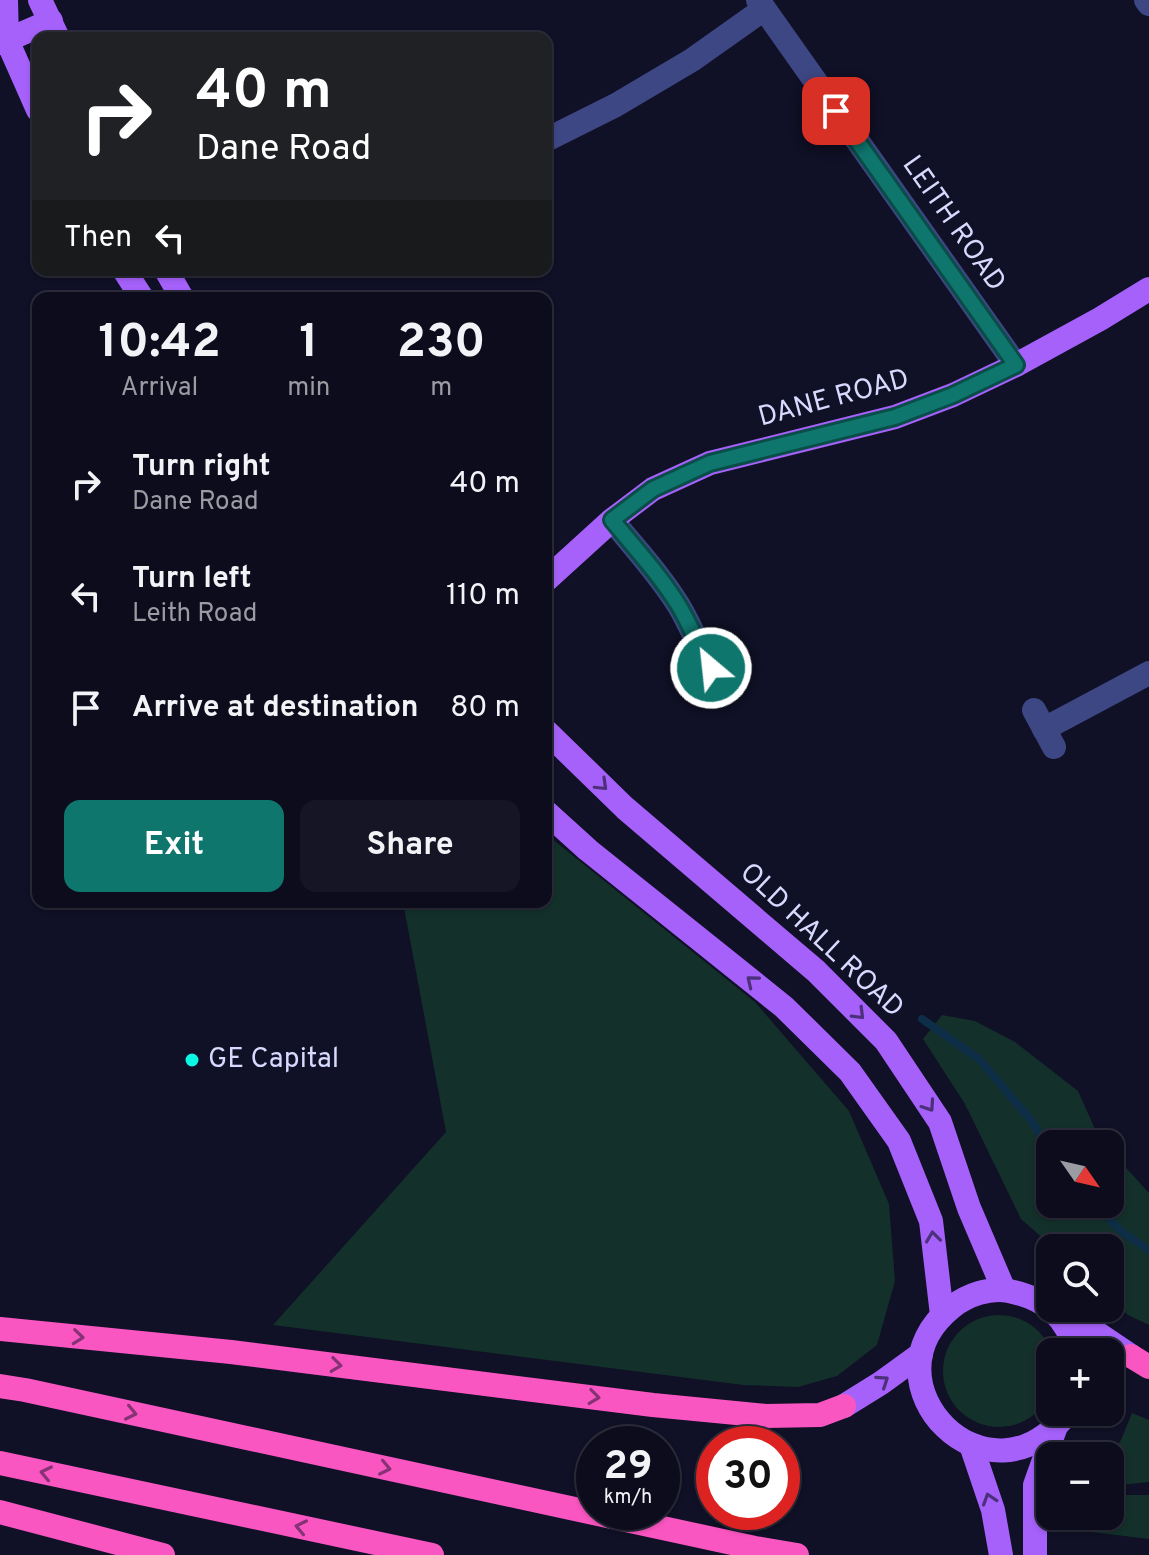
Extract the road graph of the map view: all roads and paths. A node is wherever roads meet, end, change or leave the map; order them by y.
1 (6, 0) edge
2 (761, 4) edge
3 (50, 20) edge
4 (4, 41) edge
5 (32, 98) edge
6 (552, 137) edge
7 (1149, 289) edge
8 (1016, 365) junction
9 (612, 520) junction
10 (552, 575) edge
11 (711, 668) dead end
12 (1149, 673) edge
13 (1044, 729) dead end
14 (552, 737) edge
15 (552, 817) edge
16 (1004, 1290) junction
17 (1036, 1299) edge
18 (942, 1315) junction
19 (1080, 1322) edge
20 (0, 1329) edge
21 (921, 1354) junction
22 (1140, 1362) edge
23 (0, 1386) edge
24 (844, 1406) joint
25 (1054, 1426) edge
26 (1059, 1426) edge
27 (971, 1445) junction
28 (0, 1463) edge
29 (0, 1512) edge
30 (163, 1555) edge
31 (432, 1555) edge
32 (797, 1555) edge
33 (1001, 1555) edge
34 (1035, 1555) edge

1 - 4 main road
2 - 6 street
2 - 8 street, LEITH ROAD
3 - 4 main road
4 - 5 main road
7 - 8 main road, DANE ROAD
8 - 9 main road, DANE ROAD
9 - 10 main road, DANE ROAD
9 - 11 street
12 - 13 street
14 -> 16 main road, OLD HALL ROAD
18 -> 15 main road
16 - 17 main road
16 - 18 main road
18 - 21 main road
19 - 22 main road
20 -> 24 highway
24 -> 21 main road
21 - 27 main road
23 -> 32 highway
25 - 27 main road
26 - 34 main road
33 -> 27 main road
31 -> 28 highway
29 - 30 highway

